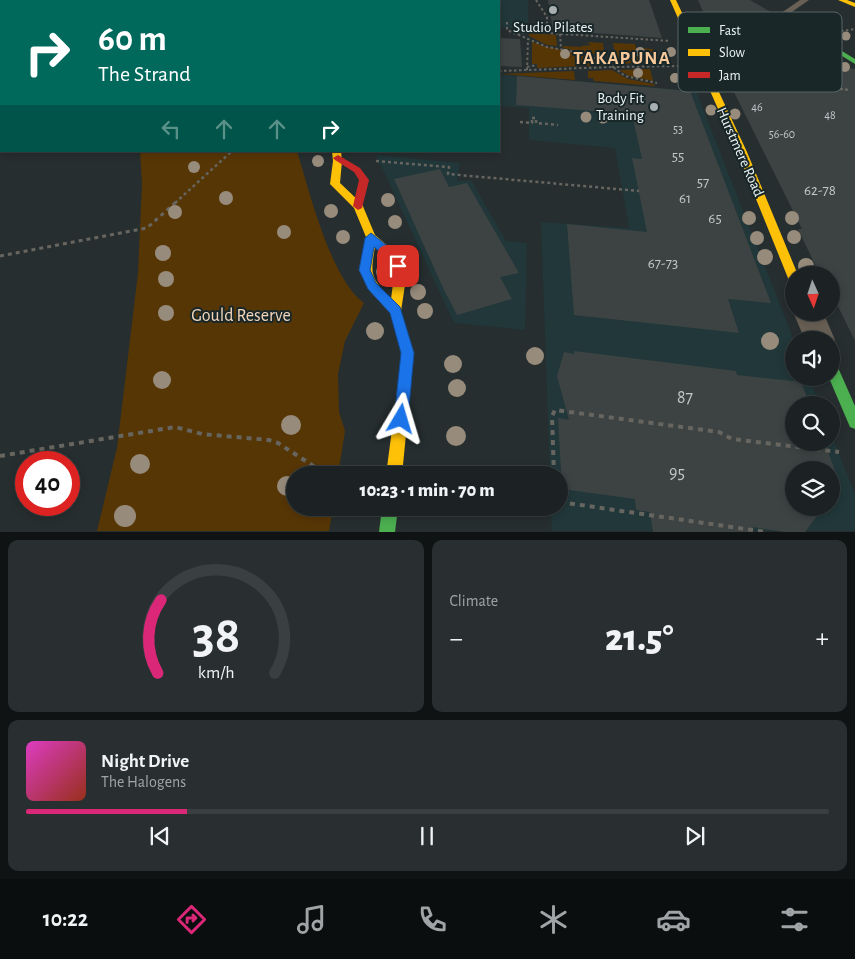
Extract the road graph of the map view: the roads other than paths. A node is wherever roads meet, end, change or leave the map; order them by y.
1 (673, 0) edge
2 (805, 0) edge
3 (841, 0) edge
4 (855, 5) edge
5 (678, 12) edge
6 (787, 12) edge
7 (842, 54) edge
8 (855, 62) edge
9 (713, 92) edge
10 (337, 154) edge
11 (358, 206) junction
12 (371, 238) junction
13 (789, 266) edge
14 (395, 311) junction
15 (839, 386) edge
16 (855, 422) edge
17 (395, 466) edge
18 (389, 516) edge
19 (387, 532) edge

1 - 5 street, Hurstmere Road
2 - 6 lane
3 - 4 street
7 - 8 street
9 - 13 street, Hurstmere Road
10 - 11 street
10 - 11 street
11 - 12 street
12 - 14 street
12 - 14 street
14 - 17 street
15 - 16 street
18 - 19 street

